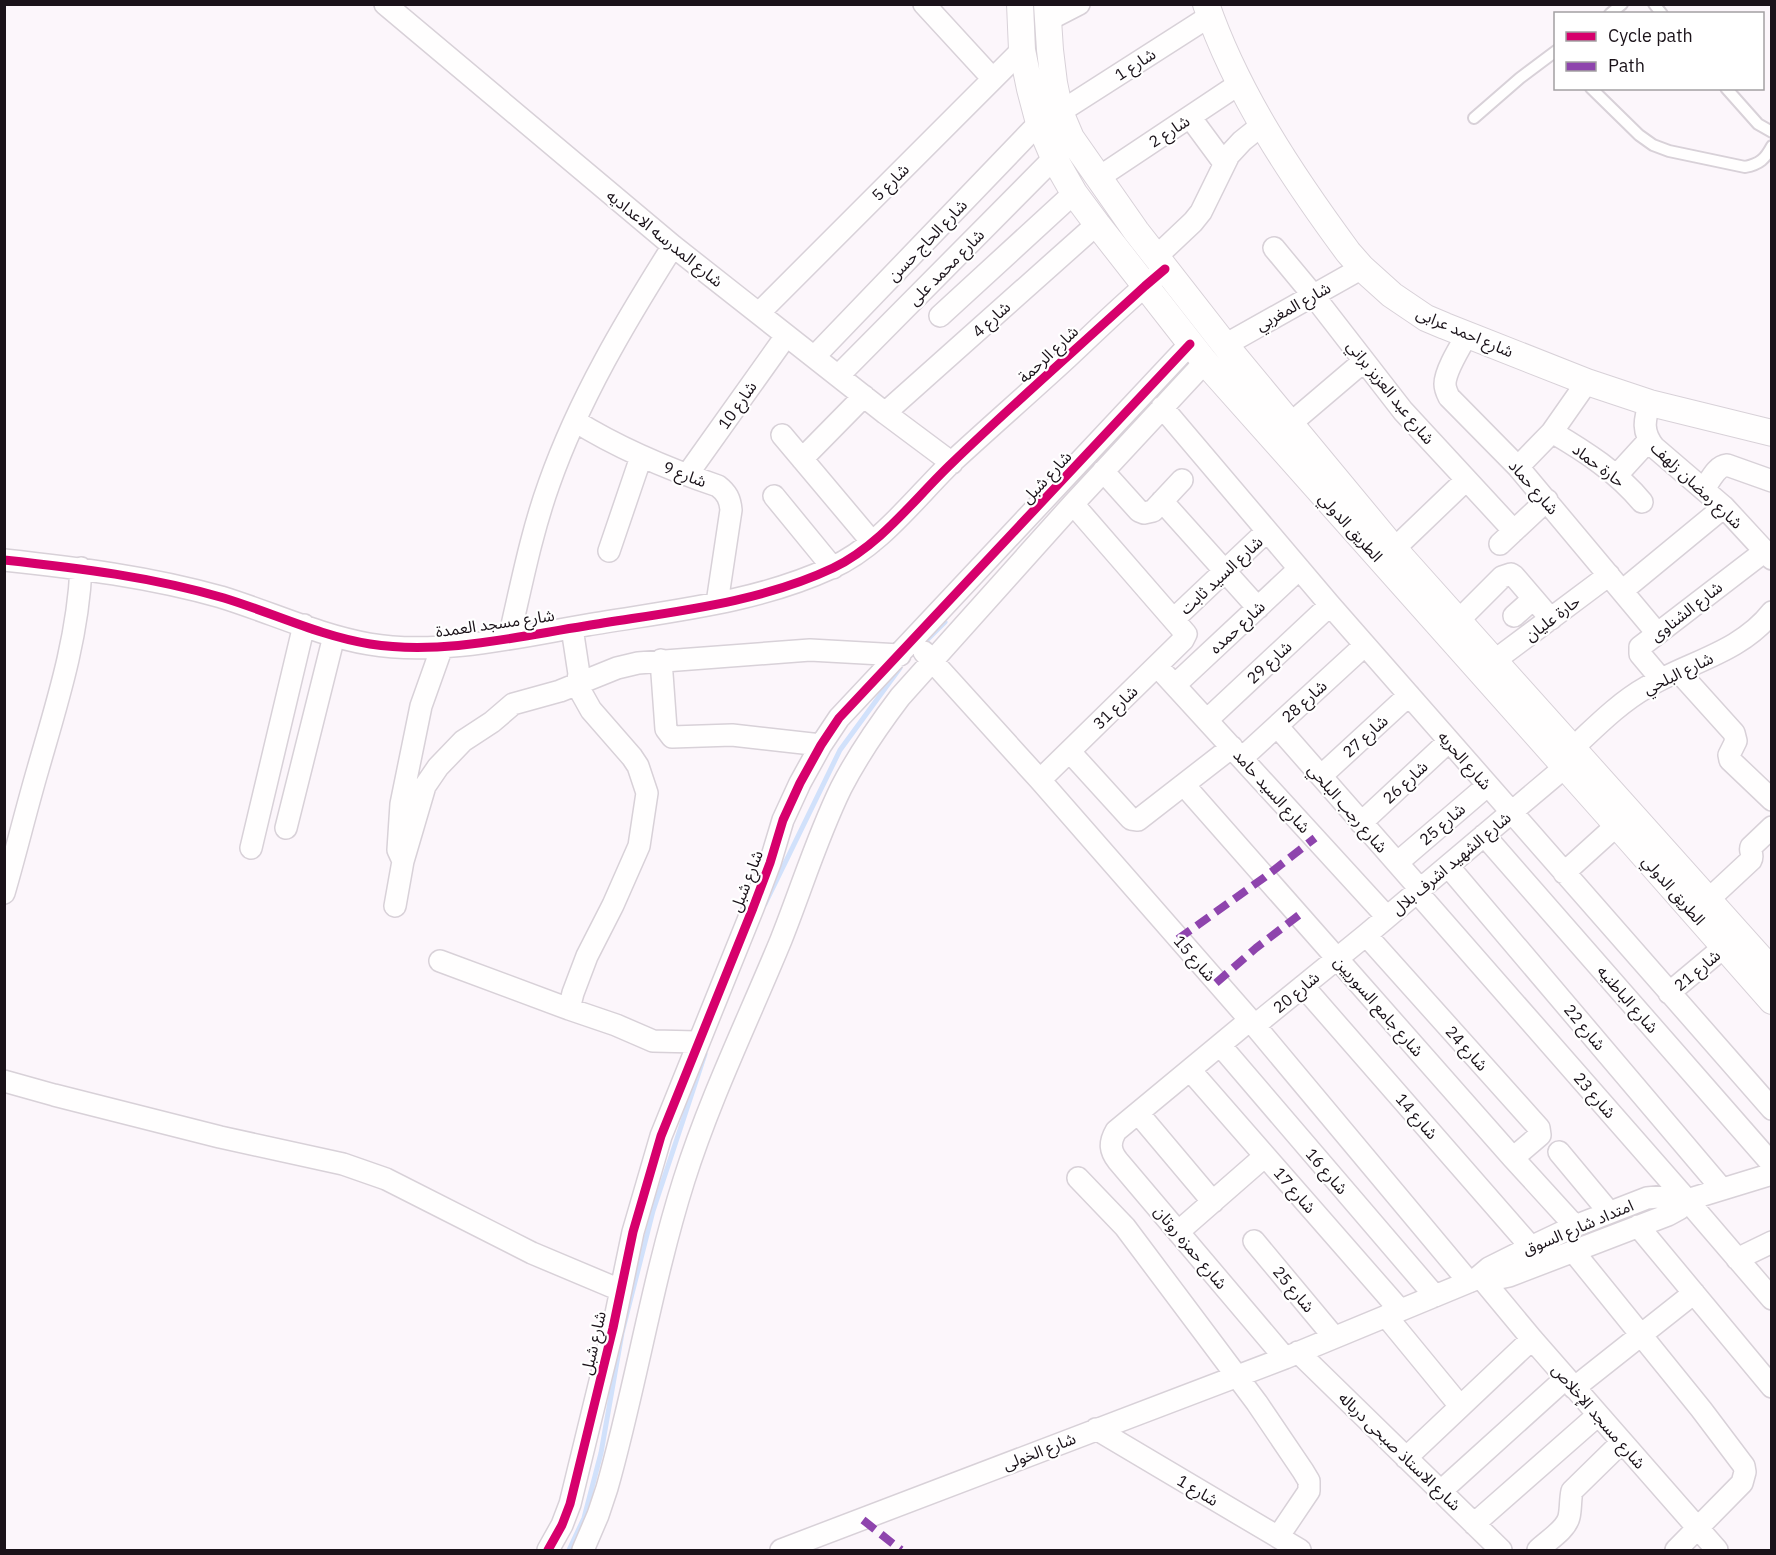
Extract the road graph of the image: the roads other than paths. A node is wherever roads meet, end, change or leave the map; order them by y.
1 (385, 4) edge
2 (924, 4) edge
3 (1020, 4) edge
4 (1079, 4) edge
5 (1208, 10) edge
6 (1048, 12) edge
7 (1022, 50) junction
8 (1554, 53) edge
9 (993, 79) junction
10 (1239, 84) junction
11 (1593, 90) edge
12 (1728, 90) edge
13 (1190, 117) junction
14 (1050, 118) junction
15 (1474, 118) dead end
16 (1262, 126) junction
17 (1772, 132) edge
18 (1772, 146) edge
19 (1054, 158) junction
20 (1224, 163) junction
21 (1098, 178) junction
22 (1074, 193) junction
23 (1097, 224) junction
24 (673, 246) junction
25 (1274, 248) dead end
26 (1161, 263) junction
27 (1362, 268) junction
28 (1145, 286) junction
29 (1313, 295) junction
30 (759, 313) junction
31 (940, 316) dead end
32 (1467, 335) junction
33 (786, 336) junction
34 (1225, 345) junction
35 (1198, 353) junction
36 (814, 357) junction
37 (1364, 361) junction
38 (838, 376) junction
39 (1587, 382) junction
40 (864, 396) junction
41 (1650, 403) junction
42 (1162, 408) junction
43 (885, 413) junction
44 (575, 421) junction
45 (1290, 423) junction
46 (1552, 432) junction
47 (1772, 432) edge
48 (782, 435) dead end
49 (1649, 440) junction
50 (641, 457) junction
51 (802, 459) junction
52 (952, 463) junction
53 (1518, 467) junction
54 (1103, 471) junction
55 (687, 475) junction
56 (1617, 475) junction
57 (1182, 480) dead end
58 (1466, 480) junction
59 (1772, 481) edge
60 (1704, 489) junction
61 (774, 496) dead end
62 (1547, 500) junction
63 (1162, 501) junction
64 (1642, 502) dead end
65 (1072, 504) junction
66 (1724, 507) junction
67 (1267, 531) junction
68 (872, 542) junction
69 (1394, 549) junction
70 (609, 551) dead end
71 (1768, 555) edge
72 (4, 560) edge
73 (81, 568) junction
74 (833, 568) junction
75 (1299, 569) junction
76 (1225, 571) junction
77 (1615, 583) junction
78 (1533, 599) junction
79 (717, 603) junction
80 (1330, 605) junction
81 (1258, 608) junction
82 (1772, 612) edge
83 (1514, 616) dead end
84 (1551, 619) junction
85 (1458, 621) junction
86 (304, 625) junction
87 (1180, 625) junction
88 (572, 628) junction
89 (1657, 633) junction
90 (334, 636) junction
91 (509, 638) junction
92 (1365, 645) junction
93 (442, 647) junction
94 (907, 648) junction
95 (661, 660) junction
96 (1494, 661) junction
97 (932, 662) junction
98 (1157, 666) junction
99 (1670, 675) junction
100 (577, 685) junction
101 (1175, 685) junction
102 (1409, 695) junction
103 (1207, 720) junction
104 (1277, 726) junction
105 (1449, 741) junction
106 (821, 746) junction
107 (1070, 752) junction
108 (1237, 752) junction
109 (1565, 759) junction
110 (1321, 776) junction
111 (1040, 780) junction
112 (1184, 785) junction
113 (1488, 785) junction
114 (1772, 800) edge
115 (1511, 812) junction
116 (1361, 823) junction
117 (1617, 825) junction
118 (1772, 827) edge
119 (286, 828) dead end
120 (1484, 835) junction
121 (251, 849) dead end
122 (403, 861) junction
123 (1397, 863) junction
124 (1448, 866) junction
125 (1564, 873) junction
126 (1418, 891) junction
127 (4, 893) edge
128 (1708, 900) junction
129 (395, 906) dead end
130 (1387, 917) junction
131 (1366, 935) junction
132 (1724, 947) junction
133 (1337, 958) junction
134 (440, 961) dead end
135 (1772, 971) edge
136 (1303, 986) junction
137 (1669, 993) junction
138 (1772, 1001) edge
139 (569, 1009) junction
140 (1252, 1023) junction
141 (698, 1042) junction
142 (1220, 1045) junction
143 (1190, 1070) junction
144 (4, 1080) edge
145 (1772, 1109) edge
146 (1138, 1113) junction
147 (1116, 1131) joint
148 (1559, 1152) dead end
149 (1265, 1156) junction
150 (1513, 1158) junction
151 (1772, 1164) edge
152 (1772, 1174) edge
153 (1078, 1178) dead end
154 (1722, 1189) junction
155 (1687, 1200) junction
156 (1213, 1202) junction
157 (1609, 1212) junction
158 (1575, 1226) junction
159 (1638, 1226) junction
160 (1178, 1232) junction
161 (1254, 1241) dead end
162 (1772, 1242) edge
163 (1531, 1247) junction
164 (1573, 1251) junction
165 (1737, 1259) junction
166 (1476, 1280) junction
167 (620, 1290) junction
168 (1694, 1293) junction
169 (1435, 1296) junction
170 (1772, 1299) edge
171 (1393, 1313) junction
172 (1641, 1336) junction
173 (1334, 1337) junction
174 (1532, 1339) junction
175 (1291, 1355) junction
176 (1237, 1376) junction
177 (1570, 1383) junction
178 (1772, 1387) edge
179 (1460, 1407) junction
180 (1598, 1414) junction
181 (1096, 1429) junction
182 (1622, 1442) junction
183 (1406, 1458) junction
184 (1441, 1491) junction
185 (1474, 1524) junction
186 (1698, 1529) junction
187 (1278, 1538) junction
188 (548, 1551) edge
189 (583, 1551) edge
190 (781, 1551) edge
191 (1300, 1551) edge
192 (1501, 1551) edge
193 (1538, 1551) edge
194 (1676, 1551) edge
195 (1717, 1551) edge

1 - 24 street, شارع المدرسه الاعداديه
2 - 9 street
3 - 7 street, الطريق الدولي
4 - 6 street
5 - 10 street, شارع احمد عرابى
5 - 14 street, شارع 1
6 - 14 street, الطريق الدولي
7 - 9 street, شارع 5
7 - 14 street, الطريق الدولي
8 - 15 lane
9 - 30 street, شارع 5
10 - 13 street, شارع 2
10 - 16 street, شارع احمد عرابى
11 - 18 lane
12 - 17 lane
13 - 20 street
13 - 21 street, شارع 2
14 - 19 street, الطريق الدولي
14 - 21 street, الطريق الدولي
14 - 36 street, شارع الحاج حسن
16 - 20 street, شارع الرحمة
16 - 27 street, شارع احمد عرابى
19 - 22 street, الطريق الدولي
19 - 38 street, شارع محمد على
20 - 26 street, شارع الرحمة
21 - 26 street, الطريق الدولي
22 - 23 street, الطريق الدولي
22 - 31 street
23 - 28 street, الطريق الدولي
23 - 43 street, شارع 4
24 - 30 street, شارع المدرسه الاعداديه
24 - 44 street
25 - 29 street, شارع عبد العزيز براني
26 - 28 street, شارع الرحمة
26 - 34 street, الطريق الدولي
27 - 29 street, شارع المغربي
27 - 32 street, شارع احمد عرابى
28 - 35 street, الطريق الدولي
28 - 52 street, شارع الرحمة
29 - 34 street, شارع المغربي
29 - 37 street, شارع عبد العزيز براني
30 - 33 street, شارع المدرسه الاعداديه
32 - 39 street, شارع احمد عرابى
32 - 53 street, شارع حماد
33 - 36 street, شارع المدرسه الاعداديه
33 - 55 street, شارع 10
34 - 45 street, الطريق الدولي
35 - 42 street
35 - 94 street, شارع شبل
35 - 109 street, الطريق الدولي
36 - 38 street, شارع المدرسه الاعداديه
37 - 45 street
37 - 58 street, شارع عبد العزيز براني
38 - 40 street, شارع المدرسه الاعداديه
39 - 41 street, شارع احمد عرابى
39 - 46 street
40 - 43 street, شارع المدرسه الاعداديه
40 - 51 street
41 - 47 street, شارع احمد عرابى
41 - 49 street, شارع رمضان زلهف
42 - 54 street
42 - 67 street, شارع الحريه
43 - 52 street, شارع المدرسه الاعداديه
44 - 50 street, شارع 9
44 - 91 street
45 - 69 street, الطريق الدولي
46 - 53 street
46 - 56 street, حارة حماد
48 - 51 street
49 - 56 street
49 - 60 street, شارع رمضان زلهف
50 - 55 street, شارع 9
50 - 70 street
51 - 68 street
52 - 68 street, شارع مسجد العمدة
53 - 62 street, شارع حماد
54 - 63 street
54 - 65 street
55 - 79 street, شارع 9
56 - 64 street, حارة حماد
57 - 63 street
58 - 62 street, شارع عبد العزيز براني
58 - 69 street
59 - 60 street
60 - 66 street, شارع رمضان زلهف
61 - 74 street
62 - 77 street, شارع حماد
63 - 76 street
65 - 87 street
65 - 97 street
66 - 71 street, شارع رمضان زلهف
66 - 77 street, حارة عليان
67 - 75 street, شارع الحريه
67 - 76 street, شارع السيد ثابت
68 - 74 street, شارع مسجد العمدة
69 - 85 street, الطريق الدولي
71 - 89 street, شارع الشناوى
72 - 73 street, شارع مسجد العمدة
73 - 86 street, شارع مسجد العمدة
73 - 127 street
74 - 79 street, شارع مسجد العمدة
75 - 80 street, شارع الحريه
75 - 81 street, شارع حمده
76 - 81 street
76 - 87 street, شارع السيد ثابت
77 - 84 street, حارة عليان
77 - 89 street, شارع حماد
78 - 83 street
78 - 84 street
78 - 85 street
79 - 88 street, شارع مسجد العمدة
80 - 92 street, شارع الحريه
80 - 103 street, شارع 29
81 - 101 street, شارع حمده
82 - 99 street, شارع البلحي
84 - 96 street, حارة عليان
85 - 96 street, الطريق الدولي
86 - 90 street, شارع مسجد العمدة
86 - 121 street
87 - 98 street, شارع 31
88 - 91 street, شارع مسجد العمدة
88 - 100 street
89 - 99 street, شارع الشناوى
90 - 93 street, شارع مسجد العمدة
90 - 119 street
91 - 93 street, شارع مسجد العمدة
92 - 102 street, شارع الحريه
92 - 104 street, شارع 28
93 - 122 street
94 - 95 street
94 - 97 street, شارع 15
94 - 106 street, شارع شبل
95 - 100 street
95 - 106 street
96 - 109 street, الطريق الدولي
97 - 111 street, شارع 15
97 - 189 street
98 - 101 street, شارع السيد حامد
98 - 107 street, شارع 31
99 - 109 street, شارع البلحي
99 - 114 street
100 - 122 street
100 - 139 street
101 - 103 street, شارع السيد حامد
102 - 105 street, شارع الحريه
102 - 110 street, شارع 27
103 - 108 street, شارع السيد حامد
104 - 108 street, شارع 28
104 - 110 street, شارع رجب البلحي
105 - 113 street, شارع الحريه
105 - 116 street, شارع 26
106 - 141 street, شارع شبل
107 - 111 street, شارع 31
107 - 112 street, شارع 28
108 - 112 street, شارع 28
108 - 130 street, شارع السيد حامد
109 - 115 street, شارع الشهيد اشرف بلال
109 - 117 street, الطريق الدولي
109 - 128 street, الطريق الدولي
110 - 116 street, شارع رجب البلحي
111 - 140 street, شارع 15
112 - 133 street, شارع جامع السوريين
113 - 115 street, شارع الحريه
113 - 123 street, شارع 25
115 - 120 street, شارع الشهيد اشرف بلال
115 - 125 street, شارع الحريه
116 - 123 street, شارع رجب البلحي
117 - 125 street
117 - 132 street, الطريق الدولي
118 - 128 street
120 - 124 street, شارع الشهيد اشرف بلال
120 - 151 street, شارع الباطنيه
122 - 129 street
123 - 126 street, شارع رجب البلحي
124 - 126 street, شارع الشهيد اشرف بلال
124 - 154 street, شارع 22
125 - 137 street, شارع الحريه
126 - 130 street, شارع الشهيد اشرف بلال
126 - 155 street, شارع 23
128 - 135 street, الطريق الدولي
130 - 131 street, شارع الشهيد اشرف بلال
131 - 133 street, شارع الشهيد اشرف بلال
131 - 150 street, شارع 24
132 - 137 street, شارع 21
132 - 138 street, الطريق الدولي
133 - 136 street, شارع 20
133 - 150 street, شارع جامع السوريين
134 - 139 street
136 - 140 street, شارع 20
136 - 163 street, شارع 14
137 - 145 street, شارع الحريه
139 - 141 street
140 - 142 street, شارع 20
140 - 166 street, شارع 15
141 - 167 street, شارع شبل
142 - 143 street, شارع 20
142 - 169 street, شارع 16
143 - 146 street, شارع 20
143 - 149 street, شارع 17
144 - 167 street
146 - 147 street, شارع 20
146 - 156 street
147 - 160 street, شارع حمزه روتان
148 - 157 street
149 - 156 street
149 - 171 street, شارع 17
150 - 158 street, شارع جامع السوريين
152 - 154 street, امتداد شارع السوق
153 - 176 street
154 - 155 street, امتداد شارع السوق
155 - 157 street, امتداد شارع السوق
155 - 159 street, امتداد شارع السوق
155 - 165 street, شارع 23
156 - 160 street
157 - 158 street, امتداد شارع السوق
158 - 163 street, امتداد شارع السوق
159 - 164 street, امتداد شارع السوق
159 - 168 street
160 - 175 street, شارع حمزه روتان
161 - 173 street, شارع 25
162 - 165 street
163 - 166 street, امتداد شارع السوق
164 - 166 street, امتداد شارع السوق
164 - 172 street
165 - 170 street, شارع 23
166 - 169 street, امتداد شارع السوق
166 - 174 street, شارع مسجد الإخلاص
167 - 188 street, شارع شبل
168 - 172 street
168 - 178 street
169 - 171 street, امتداد شارع السوق
171 - 173 street, امتداد شارع السوق
171 - 179 street, شارع 17
172 - 177 street
172 - 186 street
173 - 175 street, امتداد شارع السوق
174 - 177 street, شارع مسجد الإخلاص
174 - 179 street
175 - 176 street, شارع الخولى
175 - 183 street, شارع الاستاذ صبحى درباله
176 - 181 street, شارع الخولى
176 - 187 street
177 - 180 street, شارع مسجد الإخلاص
177 - 184 street
179 - 183 street
180 - 182 street, شارع مسجد الإخلاص
180 - 185 street
181 - 187 street, شارع 1
181 - 190 street, شارع الخولى
182 - 186 street, شارع مسجد الإخلاص
182 - 193 street
183 - 184 street, شارع الاستاذ صبحى درباله
184 - 185 street, شارع الاستاذ صبحى درباله
185 - 192 street, شارع الاستاذ صبحى درباله
186 - 194 street
186 - 195 street, شارع مسجد الإخلاص
187 - 191 street, شارع 1

